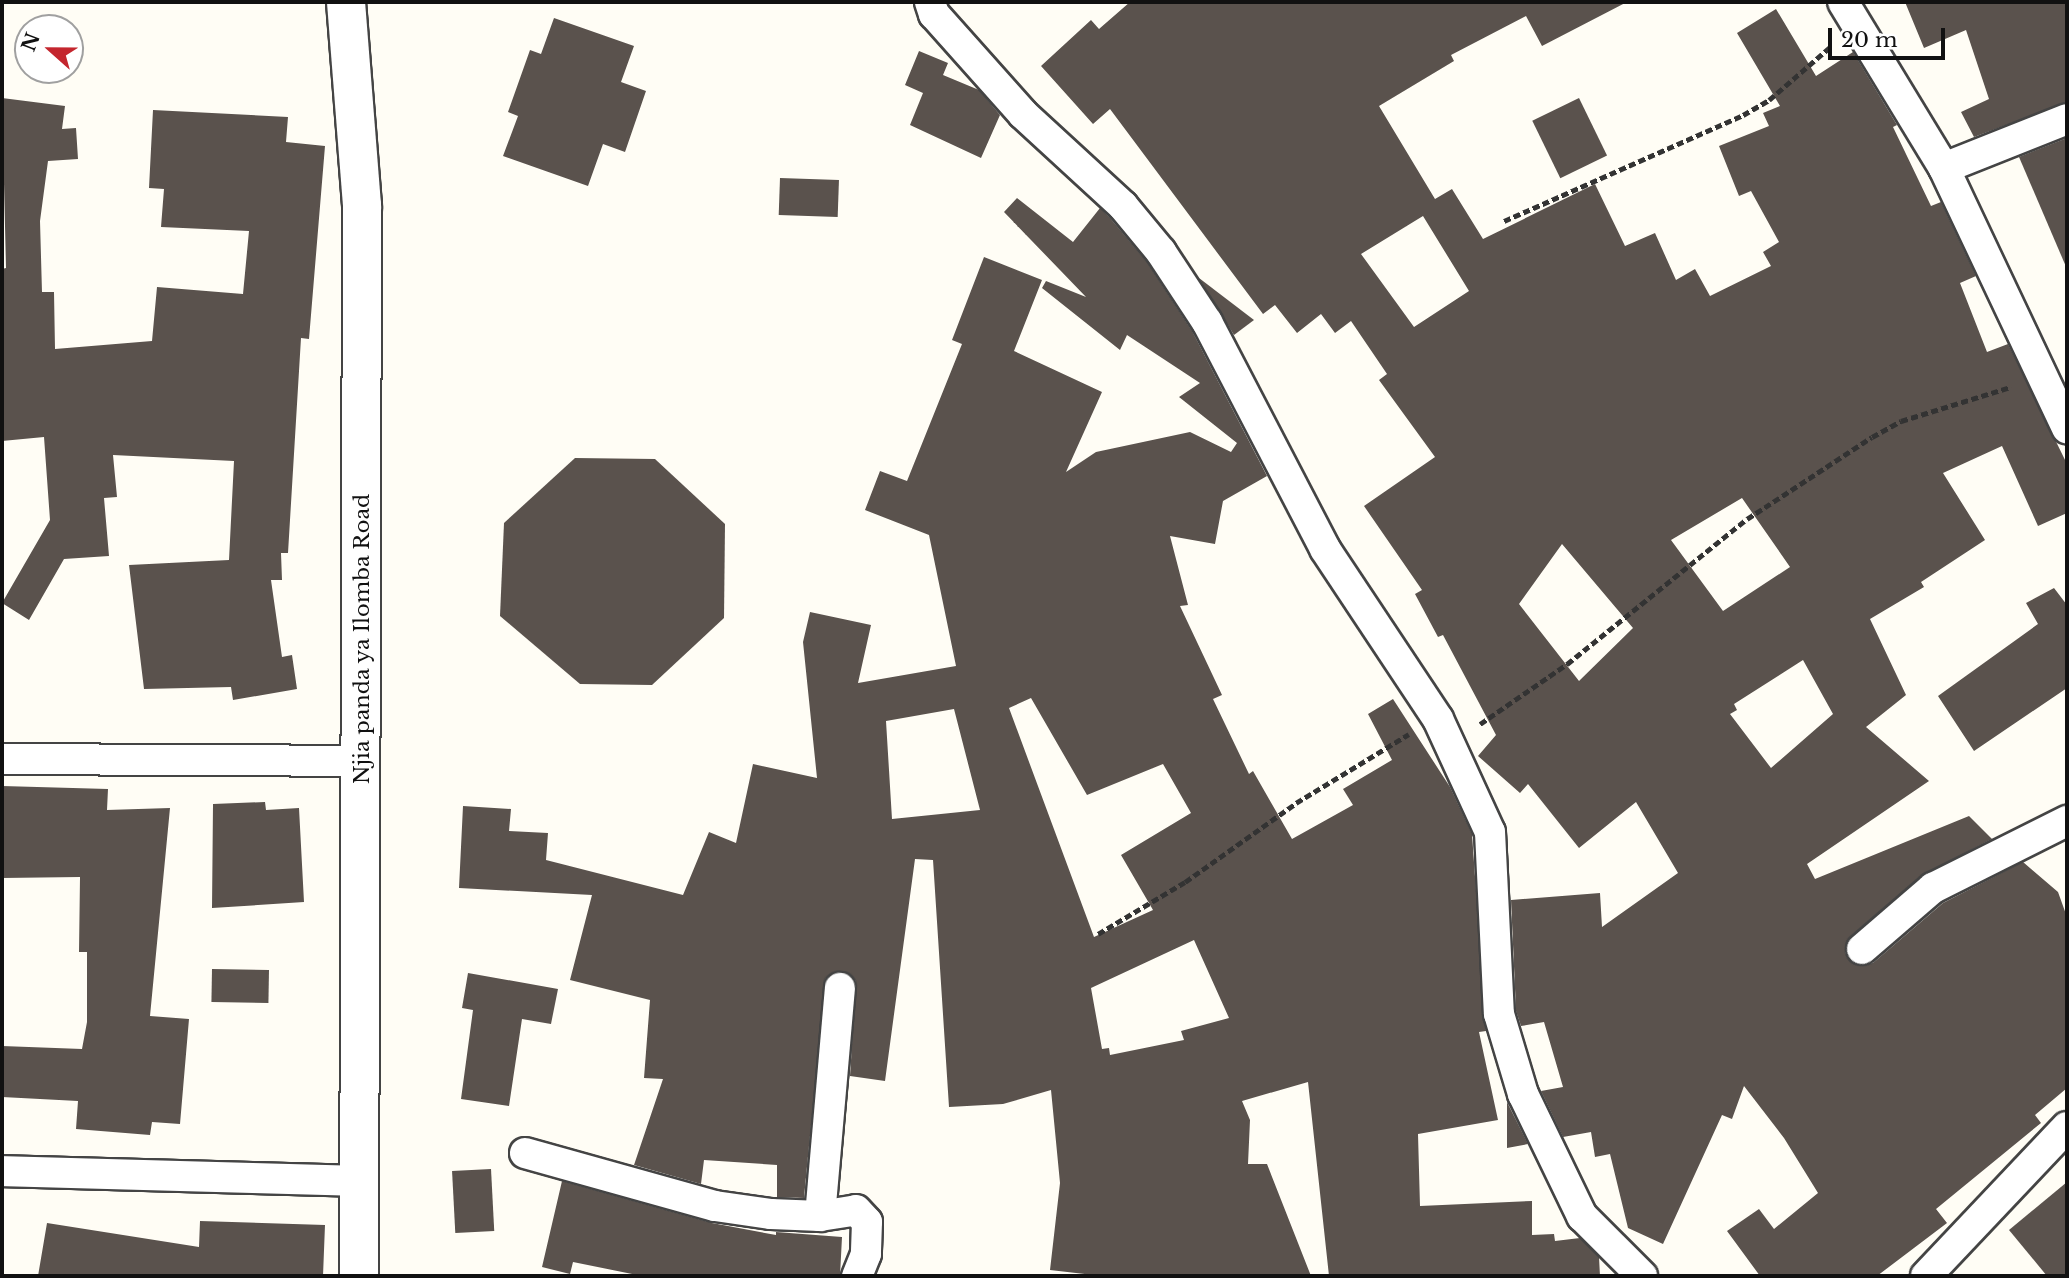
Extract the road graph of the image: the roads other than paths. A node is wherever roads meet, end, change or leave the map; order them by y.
1 (346, 2) edge
2 (930, 2) edge
3 (1850, 13) edge
4 (2067, 119) edge
5 (1944, 168) junction
6 (2067, 428) edge
7 (2, 759) edge
8 (363, 761) junction
9 (2067, 821) edge
10 (1862, 948) dead end
11 (839, 988) dead end
12 (2067, 1127) edge
13 (525, 1153) dead end
14 (2, 1171) edge
15 (356, 1181) junction
16 (820, 1216) junction
17 (359, 1276) edge
18 (857, 1276) edge
19 (1642, 1276) edge
20 (1926, 1276) edge

1 - 8 street, Njia panda ya Ilomba Road
2 - 19 street
3 - 5 street
4 - 5 street
5 - 6 street
7 - 8 street
8 - 15 street, Njia panda ya Ilomba Road
9 - 10 street
11 - 16 street
12 - 20 street
13 - 16 street
14 - 15 street
15 - 17 street, Njia panda ya Ilomba Road
16 - 18 street

